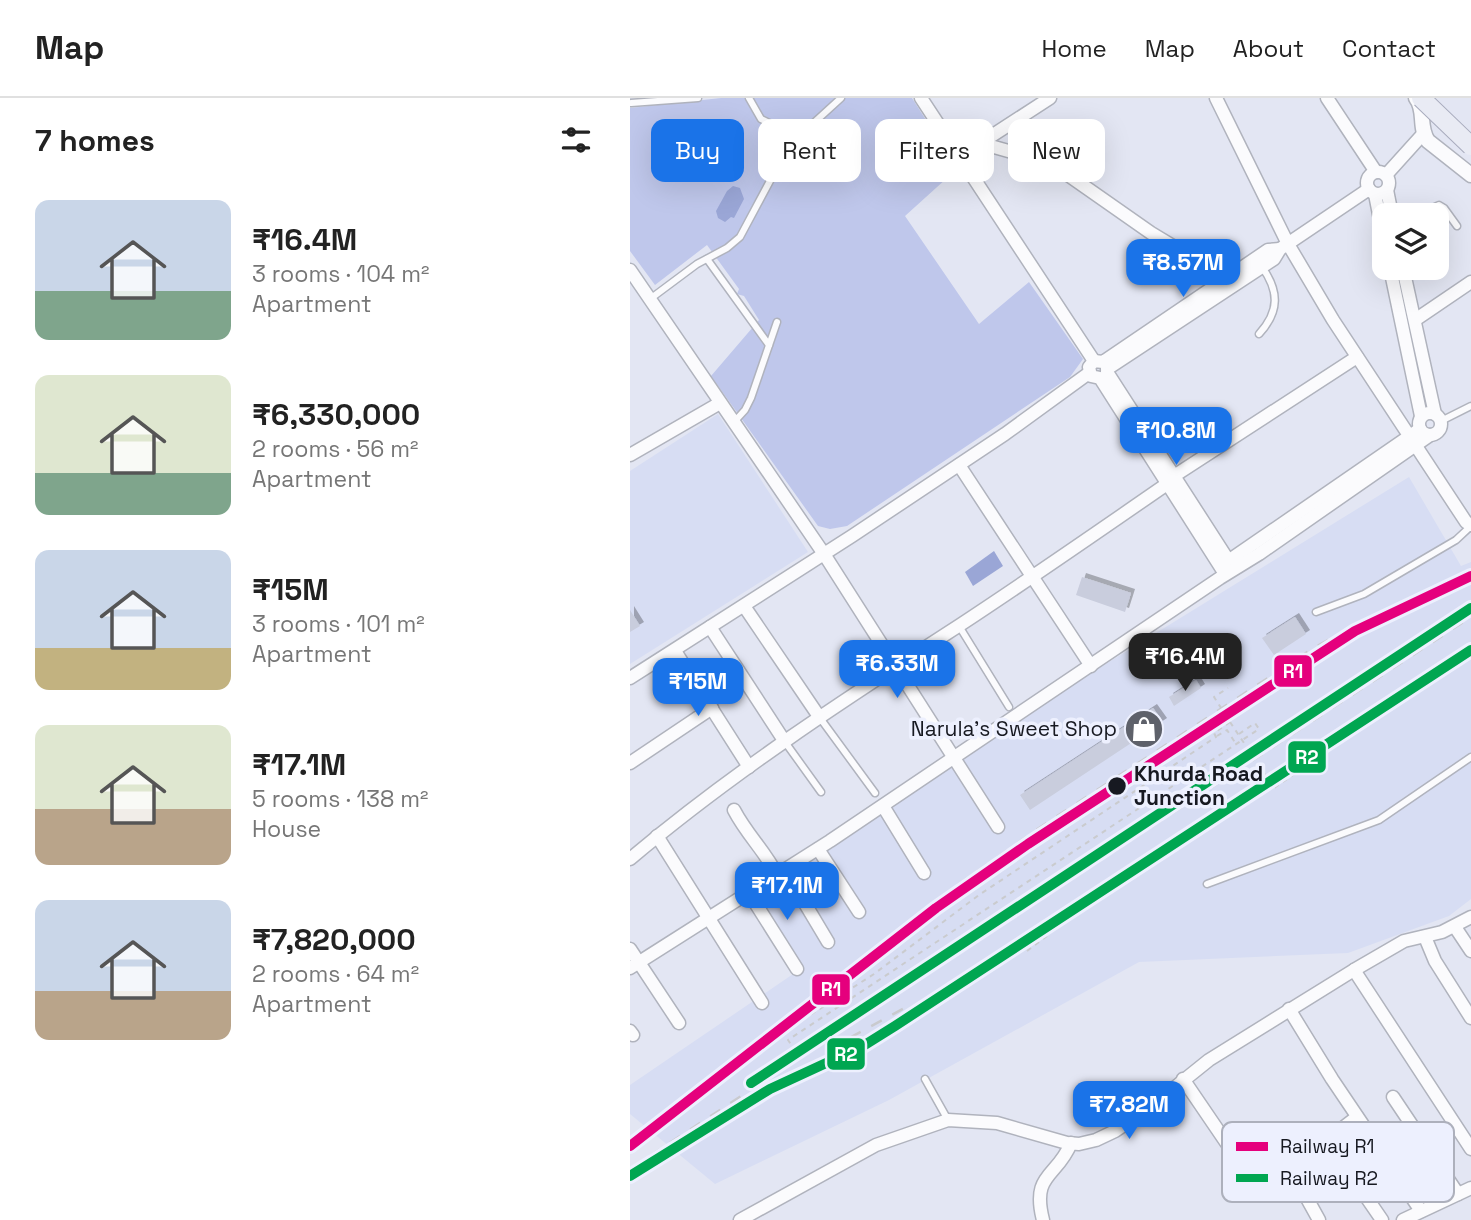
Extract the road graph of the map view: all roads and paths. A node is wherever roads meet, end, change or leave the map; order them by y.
1 (698, 98) edge
2 (749, 98) edge
3 (841, 98) edge
4 (921, 98) edge
5 (1050, 98) edge
6 (1216, 98) edge
7 (1327, 98) edge
8 (1420, 101) edge
9 (631, 103) edge
10 (761, 119) edge
11 (818, 119) edge
12 (935, 119) edge
13 (994, 134) edge
14 (1423, 134) junction
15 (1471, 137) edge
16 (1471, 146) edge
17 (994, 147) edge
18 (1381, 173) junction
19 (1471, 175) edge
20 (769, 182) edge
21 (976, 182) edge
22 (1377, 191) junction
23 (1379, 203) edge
24 (1384, 203) edge
25 (1449, 215) edge
26 (1457, 226) dead end
27 (1284, 247) junction
28 (707, 259) junction
29 (1262, 267) junction
30 (630, 271) edge
31 (1226, 278) junction
32 (1392, 280) edge
33 (1406, 280) edge
34 (1471, 282) edge
35 (650, 299) junction
36 (1415, 320) junction
37 (777, 322) dead end
38 (1259, 334) dead end
39 (769, 345) junction
40 (1357, 357) junction
41 (1100, 369) junction
42 (720, 402) junction
43 (1471, 406) edge
44 (1438, 417) junction
45 (733, 423) junction
46 (1420, 432) junction
47 (630, 454) edge
48 (959, 465) junction
49 (1171, 480) junction
50 (1471, 526) edge
51 (824, 554) junction
52 (1227, 568) junction
53 (1033, 577) junction
54 (1471, 588) edge
55 (1471, 603) edge
56 (744, 606) junction
57 (1316, 612) dead end
58 (958, 626) junction
59 (710, 627) junction
60 (675, 651) junction
61 (1091, 666) junction
62 (896, 667) junction
63 (630, 678) edge
64 (1228, 688) dead end
65 (1009, 707) dead end
66 (712, 708) junction
67 (820, 718) junction
68 (1230, 722) junction
69 (1239, 734) junction
70 (1216, 737) junction
71 (785, 742) junction
72 (1236, 744) junction
73 (1471, 757) edge
74 (953, 758) junction
75 (630, 763) edge
76 (1259, 765) junction
77 (749, 767) junction
78 (1293, 775) dead end
79 (1237, 780) dead end
80 (821, 792) dead end
81 (875, 793) dead end
82 (883, 806) junction
83 (734, 810) dead end
84 (998, 827) dead end
85 (657, 836) junction
86 (818, 849) junction
87 (630, 859) edge
88 (781, 872) junction
89 (924, 873) dead end
90 (1207, 884) dead end
91 (750, 893) junction
92 (859, 912) dead end
93 (1471, 917) edge
94 (710, 918) junction
95 (1455, 927) junction
96 (1051, 933) dead end
97 (1425, 937) junction
98 (828, 942) dead end
99 (630, 949) edge
100 (1027, 951) dead end
101 (1471, 951) edge
102 (635, 965) edge
103 (797, 969) dead end
104 (1354, 970) junction
105 (762, 1003) dead end
106 (1289, 1009) junction
107 (1471, 1018) edge
108 (679, 1023) dead end
109 (925, 1079) dead end
110 (1183, 1079) junction
111 (1393, 1097) dead end
112 (1357, 1117) junction
113 (948, 1120) junction
114 (1350, 1122) edge
115 (1360, 1122) edge
116 (1410, 1122) edge
117 (1453, 1122) edge
118 (1454, 1123) edge
119 (1222, 1135) edge
120 (1071, 1143) junction
121 (1471, 1149) edge
122 (1454, 1188) edge
123 (1471, 1188) edge
124 (1458, 1194) junction
125 (1454, 1196) edge
126 (1309, 1202) edge
127 (1370, 1202) edge
128 (1415, 1202) edge
129 (1441, 1202) edge
130 (1421, 1211) junction
131 (740, 1220) edge
132 (1043, 1220) edge
133 (1319, 1220) edge
134 (1382, 1220) edge
135 (1403, 1220) edge

1 - 9 lane
2 - 10 lane
3 - 11 lane
4 - 12 street
5 - 13 street
6 - 27 street
7 - 18 street
8 - 14 street
8 - 15 street
8 - 16 main road, bridge
14 - 18 street
14 - 19 street
17 - 31 street
18 - 22 street
18 - 22 street
20 - 28 lane
21 - 41 street
22 - 23 street
22 - 24 street
22 - 27 street
25 - 26 lane
27 - 29 street
27 - 31 street
27 - 40 street
28 - 35 lane
28 - 39 lane
29 - 38 lane
29 - 41 street
30 - 35 street
31 - 41 street
32 - 46 street
33 - 36 street
34 - 36 street
35 - 42 street
36 - 44 street
37 - 39 lane
39 - 45 lane
40 - 46 street
40 - 49 street
41 - 48 street
41 - 49 street
42 - 45 street
42 - 47 street
43 - 44 lane
44 - 46 street
44 - 46 street
45 - 51 street
46 - 50 street
46 - 52 street
48 - 51 street
48 - 53 street
49 - 52 street
49 - 53 street
50 - 57 lane
51 - 56 street
51 - 62 street
52 - 61 street
53 - 58 street
53 - 61 street
54 - 70 path
55 - 72 path
56 - 59 street
56 - 67 street
58 - 62 street
58 - 65 lane
59 - 60 street
59 - 71 street
60 - 63 street
60 - 66 street
61 - 74 street
62 - 67 street
62 - 74 street
64 - 68 path
66 - 75 street
66 - 77 street
67 - 71 street
67 - 81 lane
68 - 69 path
68 - 70 path
69 - 72 path
69 - 76 path
70 - 72 path
71 - 77 street
71 - 80 lane
73 - 90 lane
74 - 82 street
74 - 84 street
76 - 78 path
76 - 79 path
77 - 85 street
82 - 86 street
82 - 89 street
83 - 88 street
85 - 87 street
85 - 94 street
86 - 88 street
86 - 92 street
88 - 91 street
88 - 98 street
91 - 94 street
91 - 103 street
93 - 95 street
94 - 102 street
94 - 105 street
95 - 97 street
95 - 101 street
96 - 100 path
97 - 104 street
97 - 107 street
99 - 102 street
102 - 108 street
104 - 106 street
104 - 117 street
106 - 110 street
106 - 112 street
109 - 113 lane
110 - 119 street
110 - 120 street
111 - 116 street
112 - 114 street
112 - 115 street
113 - 120 street
113 - 131 street
118 - 121 street
120 - 132 street
122 - 124 street
123 - 124 street
124 - 125 street
126 - 133 street
127 - 134 street
128 - 130 street
129 - 130 street
130 - 135 street

